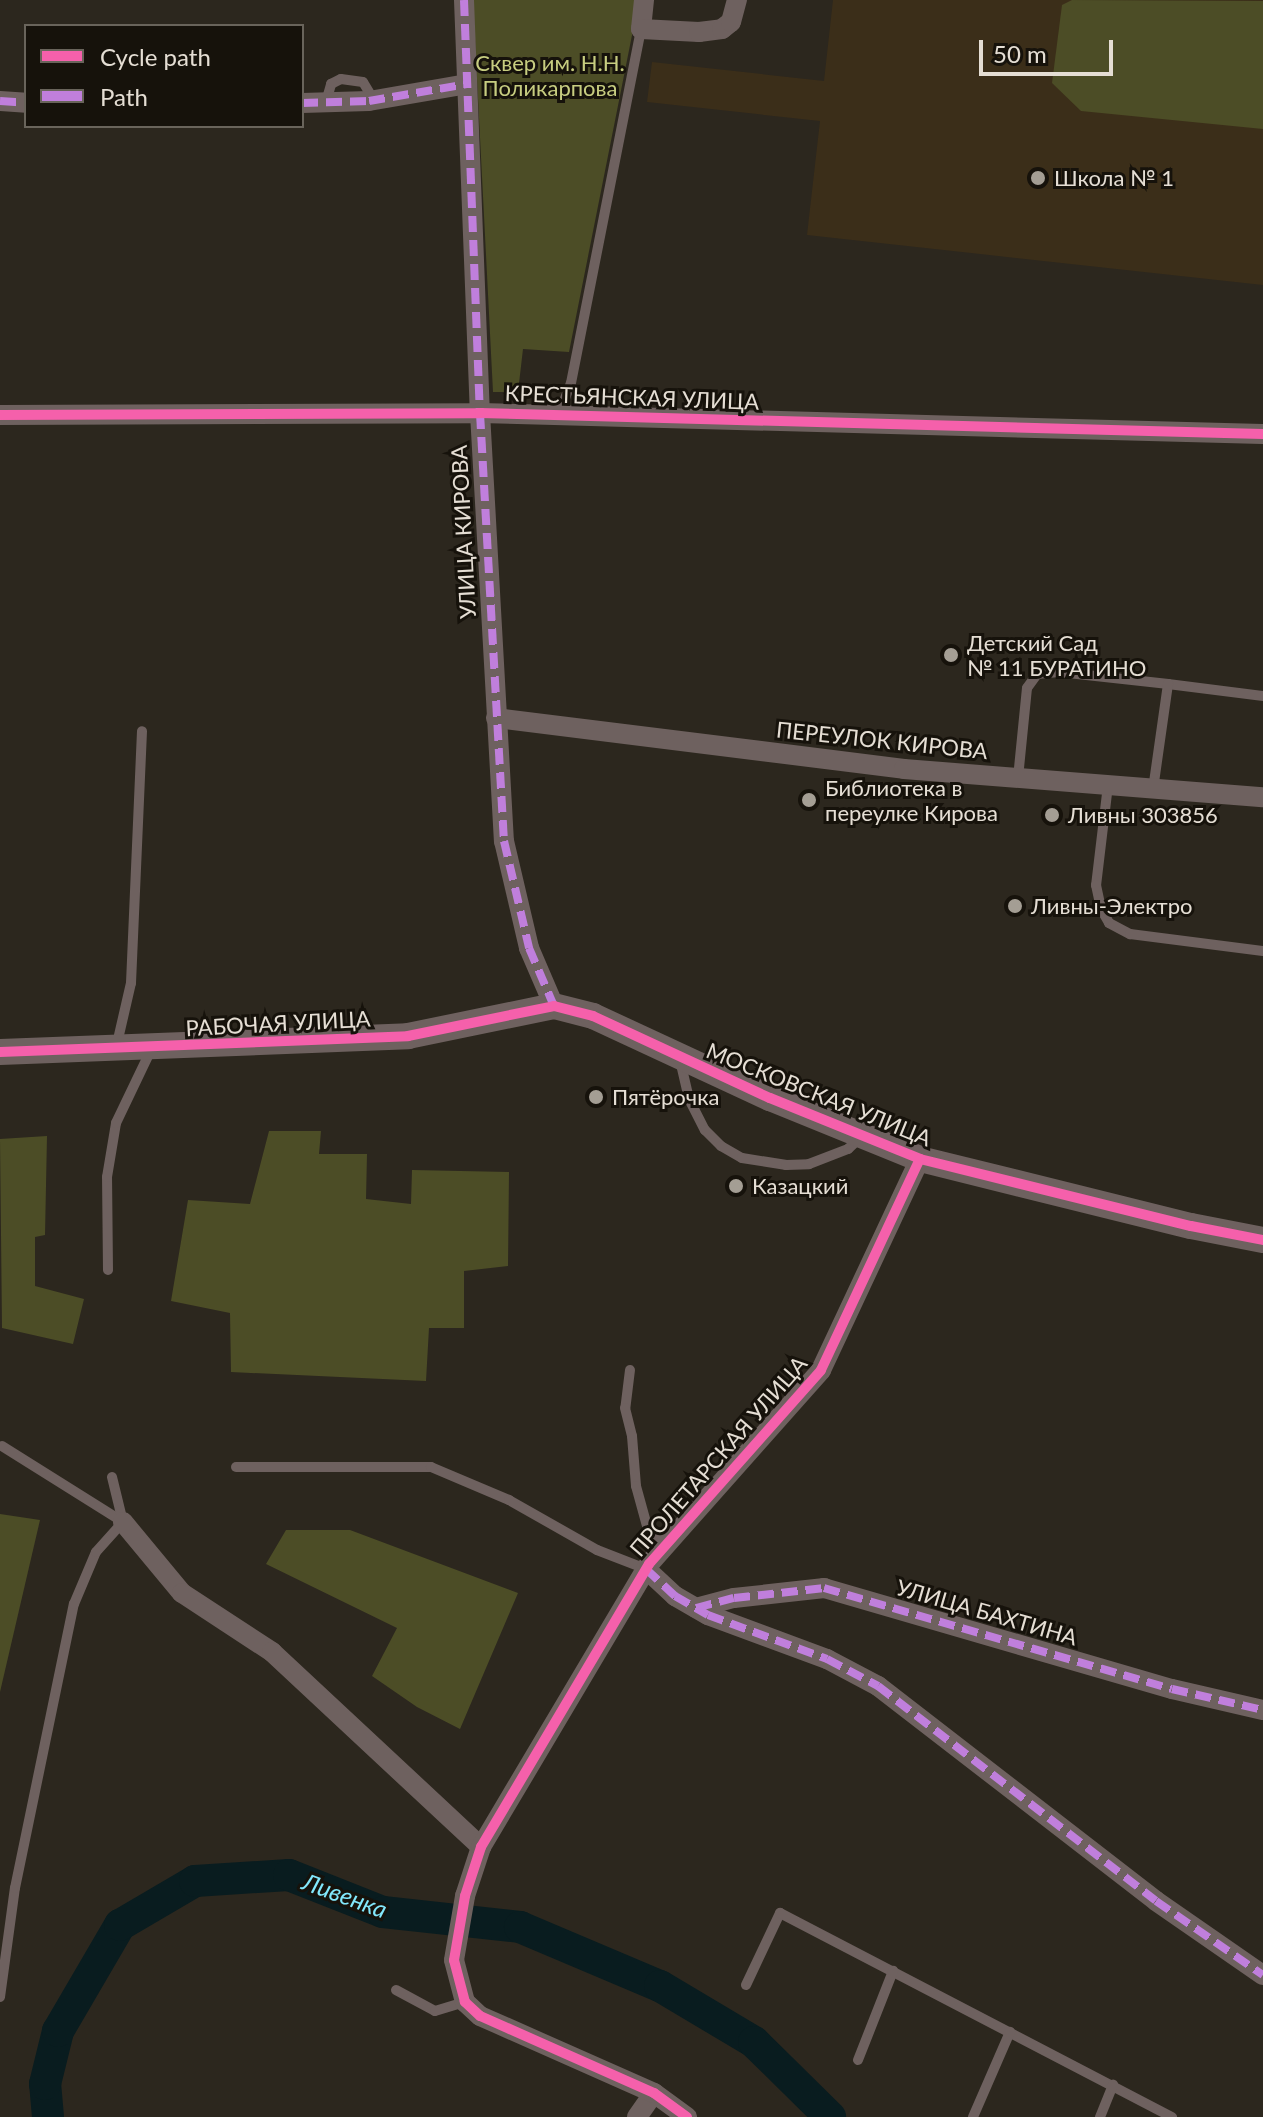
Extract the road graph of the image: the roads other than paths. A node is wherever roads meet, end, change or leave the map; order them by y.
1 (464, 0) edge
2 (644, 0) edge
3 (737, 0) edge
4 (641, 29) junction
5 (467, 84) junction
6 (0, 101) edge
7 (24, 103) edge
8 (304, 103) edge
9 (480, 413) junction
10 (0, 415) edge
11 (542, 415) junction
12 (1263, 434) edge
13 (1168, 684) junction
14 (1263, 696) edge
15 (496, 718) junction
16 (142, 731) dead end
17 (1018, 778) junction
18 (1108, 785) junction
19 (1153, 789) junction
20 (1263, 797) edge
21 (1263, 951) edge
22 (554, 1006) junction
23 (152, 1048) junction
24 (115, 1050) junction
25 (0, 1052) edge
26 (680, 1058) junction
27 (862, 1137) junction
28 (920, 1159) junction
29 (1263, 1240) edge
30 (108, 1270) dead end
31 (630, 1370) dead end
32 (2, 1446) dead end
33 (236, 1467) dead end
34 (112, 1477) dead end
35 (123, 1522) junction
36 (665, 1547) junction
37 (646, 1569) junction
38 (696, 1608) junction
39 (1263, 1710) edge
40 (481, 1847) junction
41 (893, 1971) junction
42 (1263, 1975) edge
43 (746, 1985) dead end
44 (396, 1990) dead end
45 (0, 1997) edge
46 (465, 2002) junction
47 (1010, 2032) junction
48 (858, 2060) dead end
49 (1113, 2085) junction
50 (654, 2093) junction
51 (637, 2117) edge
52 (687, 2117) edge
53 (973, 2117) edge
54 (1100, 2117) edge
55 (1172, 2117) edge

1 - 5 street, УЛИЦА КИРОВА
2 - 4 street
3 - 4 street
4 - 11 lane
5 - 8 street
5 - 9 street, УЛИЦА КИРОВА
6 - 7 street
9 - 10 street, КРЕСТЬЯНСКАЯ УЛИЦА
9 - 11 street, КРЕСТЬЯНСКАЯ УЛИЦА
9 - 15 street, УЛИЦА КИРОВА
11 - 12 street, КРЕСТЬЯНСКАЯ УЛИЦА
13 - 14 lane
13 - 17 lane
13 - 19 lane
15 - 17 street, ПЕРЕУЛОК КИРОВА
15 - 22 street, УЛИЦА КИРОВА
16 - 24 lane
17 - 18 street, ПЕРЕУЛОК КИРОВА
18 - 19 street, ПЕРЕУЛОК КИРОВА
18 - 21 lane
19 - 20 street, ПЕРЕУЛОК КИРОВА
22 - 23 street, РАБОЧАЯ УЛИЦА
22 - 26 street, МОСКОВСКАЯ УЛИЦА
23 - 24 street, РАБОЧАЯ УЛИЦА
23 - 30 lane
24 - 25 street, РАБОЧАЯ УЛИЦА
26 - 27 street, МОСКОВСКАЯ УЛИЦА
26 - 27 lane
27 - 28 street, МОСКОВСКАЯ УЛИЦА
28 - 29 street, МОСКОВСКАЯ УЛИЦА
28 - 36 street, ПРОЛЕТАРСКАЯ УЛИЦА
31 - 36 lane
32 - 35 lane
33 - 37 lane
34 - 35 lane
35 - 40 street
35 - 45 lane
36 - 37 street, ПРОЛЕТАРСКАЯ УЛИЦА
37 - 38 street, ПРОЛЕТАРСКАЯ УЛИЦА
37 - 40 street, ПРОЛЕТАРСКАЯ УЛИЦА
38 - 39 street, УЛИЦА БАХТИНА
38 - 42 street, ПРОЛЕТАРСКАЯ УЛИЦА
40 - 46 street, ПРОЛЕТАРСКАЯ УЛИЦА
41 - 43 lane
41 - 47 lane
41 - 48 lane
44 - 46 lane
46 - 50 street
47 - 49 lane
47 - 53 lane
49 - 54 lane
49 - 55 lane
50 - 51 street
50 - 52 street

